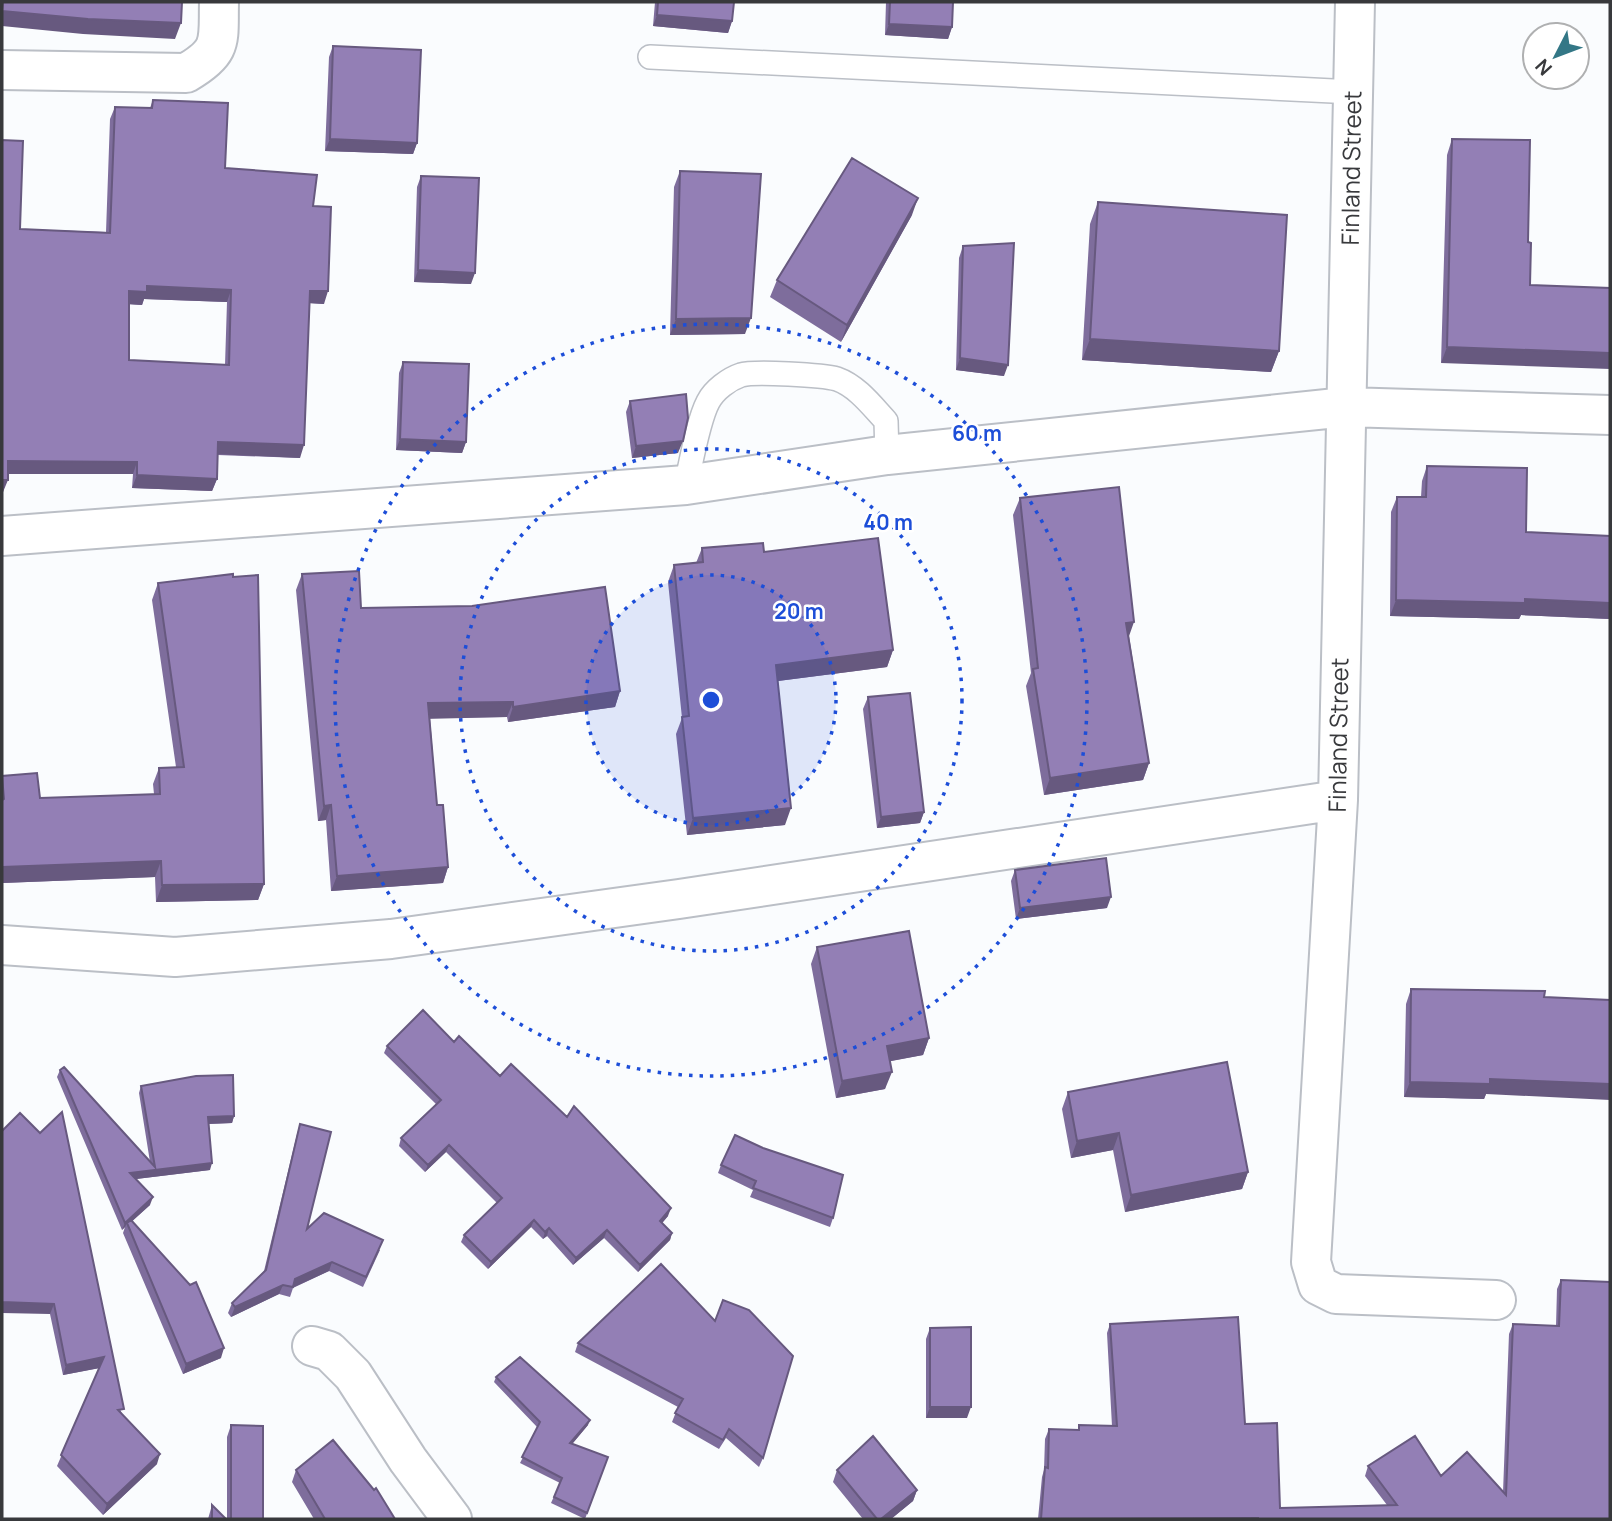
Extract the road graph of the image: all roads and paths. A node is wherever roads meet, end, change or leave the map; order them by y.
1 (219, 2) edge
2 (1356, 2) edge
3 (650, 57) dead end
4 (2, 70) edge
5 (1353, 92) junction
6 (1346, 407) junction
7 (1610, 415) edge
8 (887, 455) junction
9 (686, 485) junction
10 (2, 536) edge
11 (1338, 800) junction
12 (2, 945) edge
13 (1496, 1300) dead end
14 (312, 1346) dead end
15 (452, 1519) edge

1 - 4 street
2 - 5 street, Finland Street
3 - 5 lane
5 - 6 street, Finland Street
6 - 7 street
6 - 8 street
6 - 11 street, Finland Street
8 - 9 street
8 - 9 lane
9 - 10 street
11 - 12 street
11 - 13 street, Finland Street
14 - 15 street

